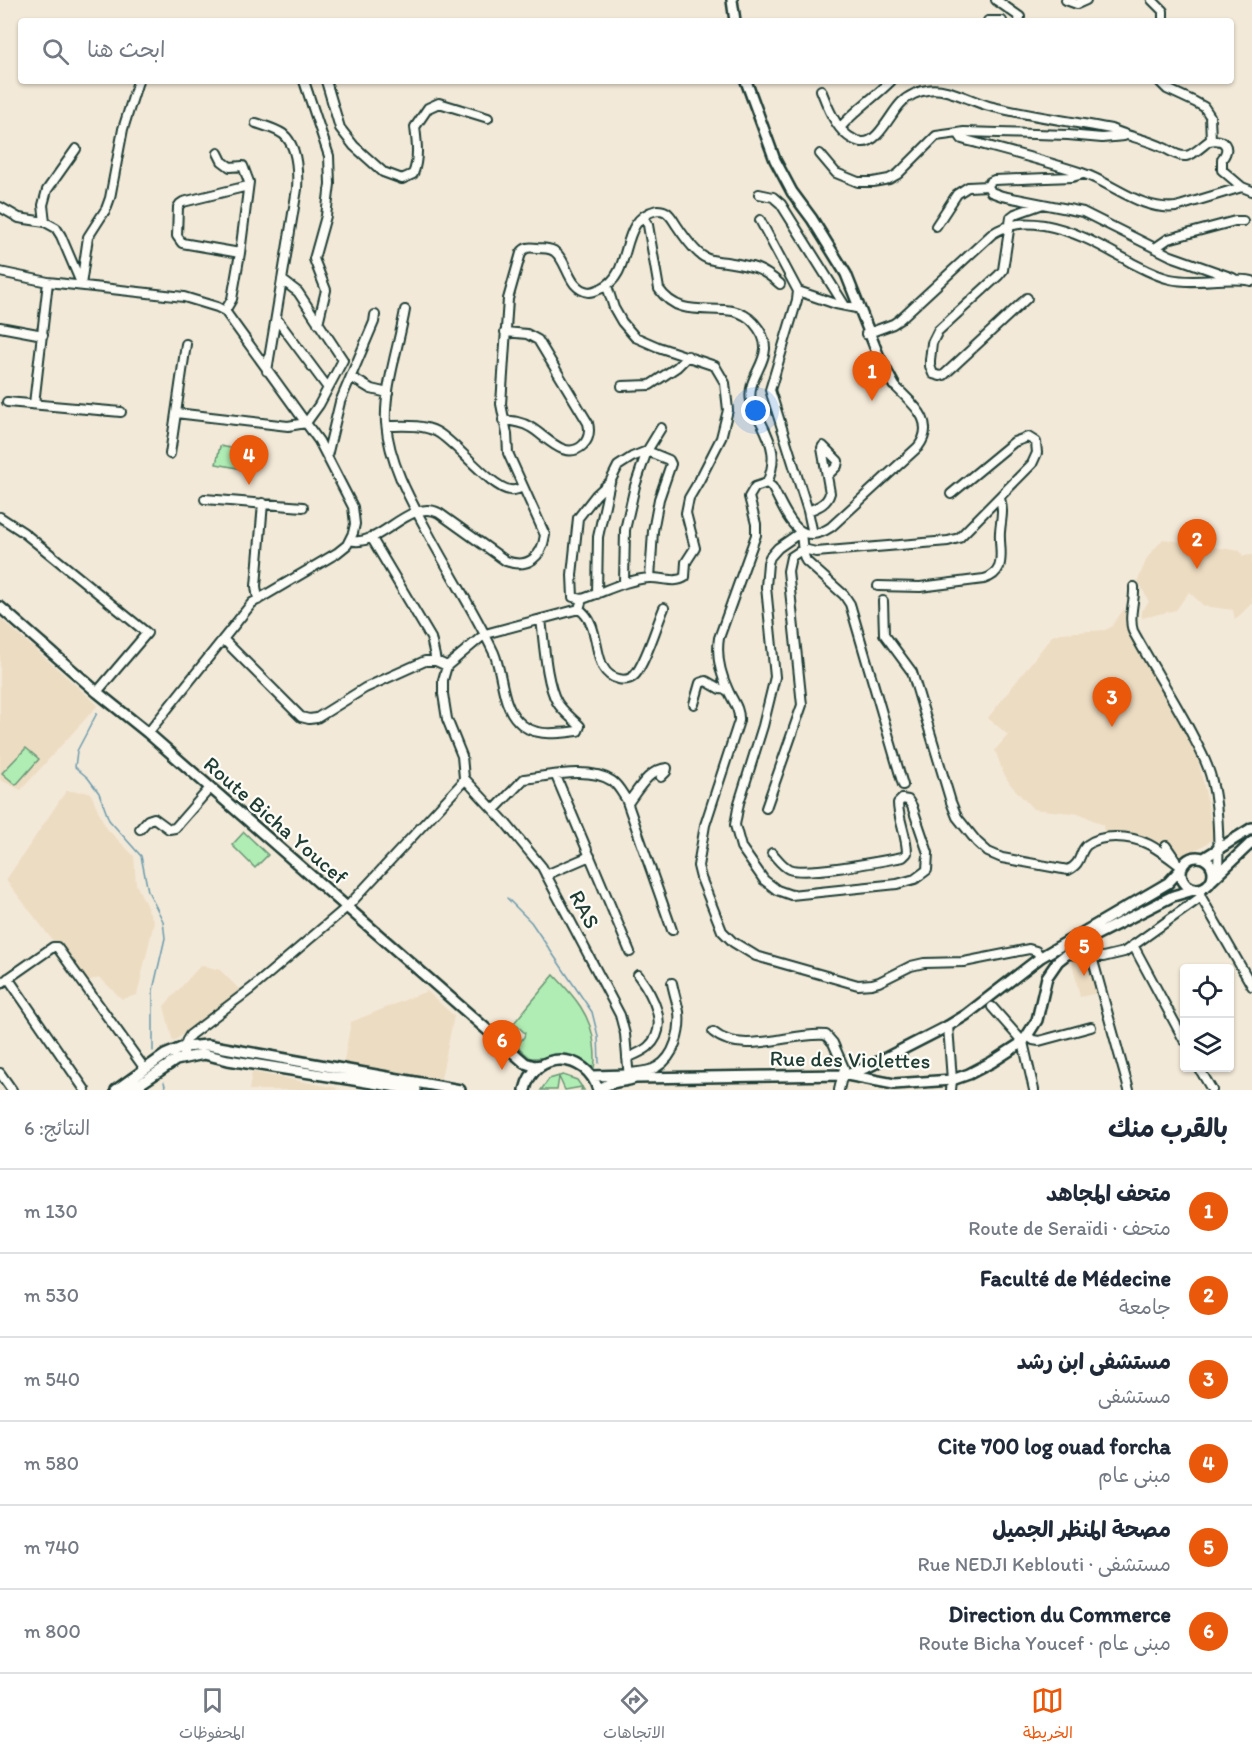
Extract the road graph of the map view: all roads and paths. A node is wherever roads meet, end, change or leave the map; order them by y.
1 (732, 0) edge
2 (996, 0) edge
3 (1066, 0) edge
4 (1086, 0) edge
5 (1152, 0) edge
6 (735, 18) edge
7 (1020, 18) edge
8 (1163, 18) edge
9 (137, 84) edge
10 (305, 84) edge
11 (327, 84) edge
12 (747, 84) edge
13 (888, 84) edge
14 (1162, 84) edge
15 (821, 90) dead end
16 (488, 118) dead end
17 (256, 123) dead end
18 (840, 128) junction
19 (958, 133) junction
20 (1125, 136) junction
21 (1211, 140) junction
22 (76, 149) dead end
23 (218, 153) dead end
24 (820, 154) dead end
25 (1084, 173) junction
26 (248, 186) junction
27 (988, 186) junction
28 (1242, 187) junction
29 (1252, 191) edge
30 (759, 194) dead end
31 (1043, 204) junction
32 (0, 207) edge
33 (643, 217) junction
34 (760, 220) dead end
35 (45, 222) junction
36 (1243, 222) dead end
37 (936, 226) dead end
38 (1009, 226) junction
39 (1155, 248) junction
40 (240, 253) junction
41 (842, 267) junction
42 (0, 272) edge
43 (1238, 279) junction
44 (282, 280) junction
45 (1252, 281) edge
46 (48, 282) junction
47 (780, 284) dead end
48 (81, 285) junction
49 (607, 286) junction
50 (798, 291) junction
51 (1027, 298) dead end
52 (845, 306) junction
53 (856, 308) junction
54 (405, 310) dead end
55 (225, 311) junction
56 (375, 315) dead end
57 (276, 318) junction
58 (318, 323) junction
59 (0, 327) edge
60 (505, 332) junction
61 (43, 335) junction
62 (869, 335) junction
63 (186, 344) dead end
64 (688, 356) junction
65 (267, 371) junction
66 (351, 378) junction
67 (622, 386) dead end
68 (894, 386) joint
69 (328, 388) junction
70 (388, 393) junction
71 (7, 402) dead end
72 (34, 404) junction
73 (121, 412) dead end
74 (176, 413) junction
75 (503, 420) junction
76 (306, 423) junction
77 (387, 426) junction
78 (661, 428) dead end
79 (647, 451) junction
80 (170, 454) dead end
81 (327, 456) junction
82 (828, 475) dead end
83 (610, 482) junction
84 (766, 483) junction
85 (523, 487) junction
86 (951, 494) dead end
87 (205, 498) dead end
88 (1000, 498) junction
89 (263, 504) junction
90 (303, 507) dead end
91 (808, 511) junction
92 (416, 512) junction
93 (0, 517) edge
94 (801, 532) junction
95 (813, 534) junction
96 (371, 537) junction
97 (350, 540) junction
98 (803, 549) junction
99 (650, 578) junction
100 (624, 584) junction
101 (878, 586) dead end
102 (1134, 587) dead end
103 (597, 594) junction
104 (582, 599) junction
105 (258, 600) junction
106 (883, 602) dead end
107 (0, 607) edge
108 (664, 608) dead end
109 (579, 609) junction
110 (540, 619) junction
111 (485, 634) junction
112 (223, 639) junction
113 (436, 662) junction
114 (447, 666) junction
115 (728, 690) junction
116 (97, 692) junction
117 (694, 704) dead end
118 (148, 734) junction
119 (556, 776) junction
120 (661, 777) dead end
121 (464, 778) junction
122 (903, 785) dead end
123 (210, 788) junction
124 (628, 802) junction
125 (766, 808) dead end
126 (494, 810) junction
127 (1252, 828) edge
128 (140, 829) dead end
129 (1252, 842) edge
130 (1166, 846) dead end
131 (1219, 848) junction
132 (772, 853) dead end
133 (590, 856) junction
134 (1204, 858) junction
135 (1180, 867) junction
136 (1218, 873) junction
137 (546, 875) junction
138 (1210, 882) junction
139 (1199, 892) junction
140 (346, 907) junction
141 (672, 930) dead end
142 (1133, 945) junction
143 (630, 952) dead end
144 (1067, 954) junction
145 (1041, 957) junction
146 (1092, 957) junction
147 (638, 975) dead end
148 (8, 978) junction
149 (672, 983) dead end
150 (0, 984) edge
151 (1252, 986) edge
152 (992, 1006) dead end
153 (948, 1026) junction
154 (1091, 1027) dead end
155 (1180, 1031) edge
156 (713, 1032) dead end
157 (1026, 1039) junction
158 (184, 1047) junction
159 (184, 1058) junction
160 (627, 1058) junction
161 (167, 1060) junction
162 (525, 1063) junction
163 (542, 1065) junction
164 (150, 1069) junction
165 (1201, 1072) edge
166 (0, 1073) edge
167 (593, 1076) junction
168 (844, 1076) junction
169 (630, 1077) junction
170 (530, 1078) junction
171 (952, 1080) junction
172 (894, 1087) edge
173 (12, 1090) edge
174 (85, 1090) edge
175 (116, 1090) edge
176 (131, 1090) edge
177 (416, 1090) edge
178 (460, 1090) edge
179 (525, 1090) edge
180 (599, 1090) edge
181 (839, 1090) edge
182 (951, 1090) edge
183 (960, 1090) edge
184 (1034, 1090) edge
185 (1129, 1090) edge
186 (1212, 1090) edge

1 - 6 main road
2 - 7 street
3 - 4 street
5 - 8 street
9 - 48 street
10 - 58 street
11 - 16 street
12 - 41 main road
13 - 18 street
14 - 21 street
15 - 18 street
17 - 44 street
18 - 20 street
19 - 20 street
19 - 24 street
19 - 25 street
20 - 21 street
21 - 28 street
22 - 35 street
23 - 26 street
25 - 27 street
25 - 28 street
26 - 40 street
26 - 40 street
27 - 31 street
27 - 37 street
28 - 29 street
30 - 52 street
31 - 38 street
31 - 39 street
32 - 35 street
33 - 47 street
33 - 49 street
33 - 84 street
34 - 50 street
35 - 48 street
36 - 39 street
38 - 43 street
38 - 51 street
38 - 62 street
39 - 43 street
40 - 55 street
41 - 53 main road
41 - 62 main road
42 - 46 street
43 - 45 street
44 - 57 street
44 - 58 street
46 - 48 street
46 - 61 street
48 - 55 street
49 - 60 street
49 - 64 street
50 - 52 street
50 - 91 street
52 - 53 street
53 - 62 main road
54 - 70 street
55 - 65 street
56 - 66 street
57 - 65 street
57 - 69 street
58 - 69 street
59 - 61 street
60 - 75 street
60 - 75 street
61 - 72 street
62 - 68 main road
63 - 74 street
64 - 67 street
64 - 99 street
65 - 76 street
66 - 70 street
66 - 81 street
68 - 95 street
69 - 76 street
70 - 77 street
71 - 72 street
72 - 73 street
74 - 76 street
74 - 80 street
75 - 85 street
76 - 81 street
77 - 85 street
77 - 92 street
78 - 79 street
79 - 83 street
79 - 99 street
79 - 100 street
81 - 97 street
82 - 91 street
83 - 103 street
83 - 104 street
84 - 94 street
84 - 115 street
85 - 92 street
86 - 88 street
87 - 89 street
88 - 98 street
88 - 101 street
89 - 90 street
89 - 105 street
91 - 95 street
92 - 96 street
92 - 111 street
93 - 116 street
94 - 95 street
94 - 98 street
94 - 132 street
96 - 97 street
96 - 113 street
97 - 105 street
98 - 122 street
98 - 125 street
99 - 100 street
100 - 103 street
102 - 131 street
103 - 104 street
104 - 109 street
105 - 112 street
106 - 135 street
107 - 116 main road, Route Bicha Youcef
108 - 109 street
109 - 110 street
110 - 111 street
110 - 111 street
111 - 114 street
112 - 113 street
112 - 118 street
113 - 114 street
114 - 121 street
115 - 117 street
115 - 145 street
116 - 118 main road, Route Bicha Youcef
118 - 123 main road, Route Bicha Youcef
119 - 124 street
119 - 126 street
119 - 133 street
120 - 124 street
121 - 126 street, RAS
121 - 140 street
123 - 128 street
123 - 140 main road, Route Bicha Youcef
124 - 141 street
126 - 137 street, RAS
127 - 131 main road
129 - 136 main road
130 - 135 street
131 - 134 main road
131 - 136 street
133 - 137 street
133 - 143 street
134 - 135 main road
134 - 138 main road
135 - 139 main road
135 - 145 main road
136 - 138 main road
137 - 160 street, RAS
138 - 139 main road
139 - 142 street
139 - 144 main road
139 - 151 street
140 - 158 street
140 - 162 main road, Route Bicha Youcef
142 - 146 street
142 - 155 street
144 - 146 street
144 - 157 main road
145 - 153 main road
146 - 185 street
147 - 160 street
148 - 150 street
148 - 164 street
148 - 174 street
149 - 169 street
152 - 157 street
153 - 168 main road
153 - 171 street
154 - 157 street
156 - 168 street
157 - 171 main road, Rue des Violettes
157 - 184 street
158 - 159 street
158 - 161 main road
158 - 178 main road
159 - 161 main road
159 - 177 main road
160 - 169 street, RAS
161 - 164 main road
162 - 163 main road
162 - 170 main road
163 - 167 main road
163 - 170 main road
164 - 175 main road
164 - 176 main road
165 - 186 street
166 - 173 street
167 - 169 main road, Rue des Violettes
167 - 180 main road
168 - 169 main road, Rue des Violettes
168 - 172 main road, Rue des Violettes
168 - 181 street
169 - 180 main road
170 - 179 main road
171 - 172 main road, Rue des Violettes
171 - 182 street
171 - 183 street

